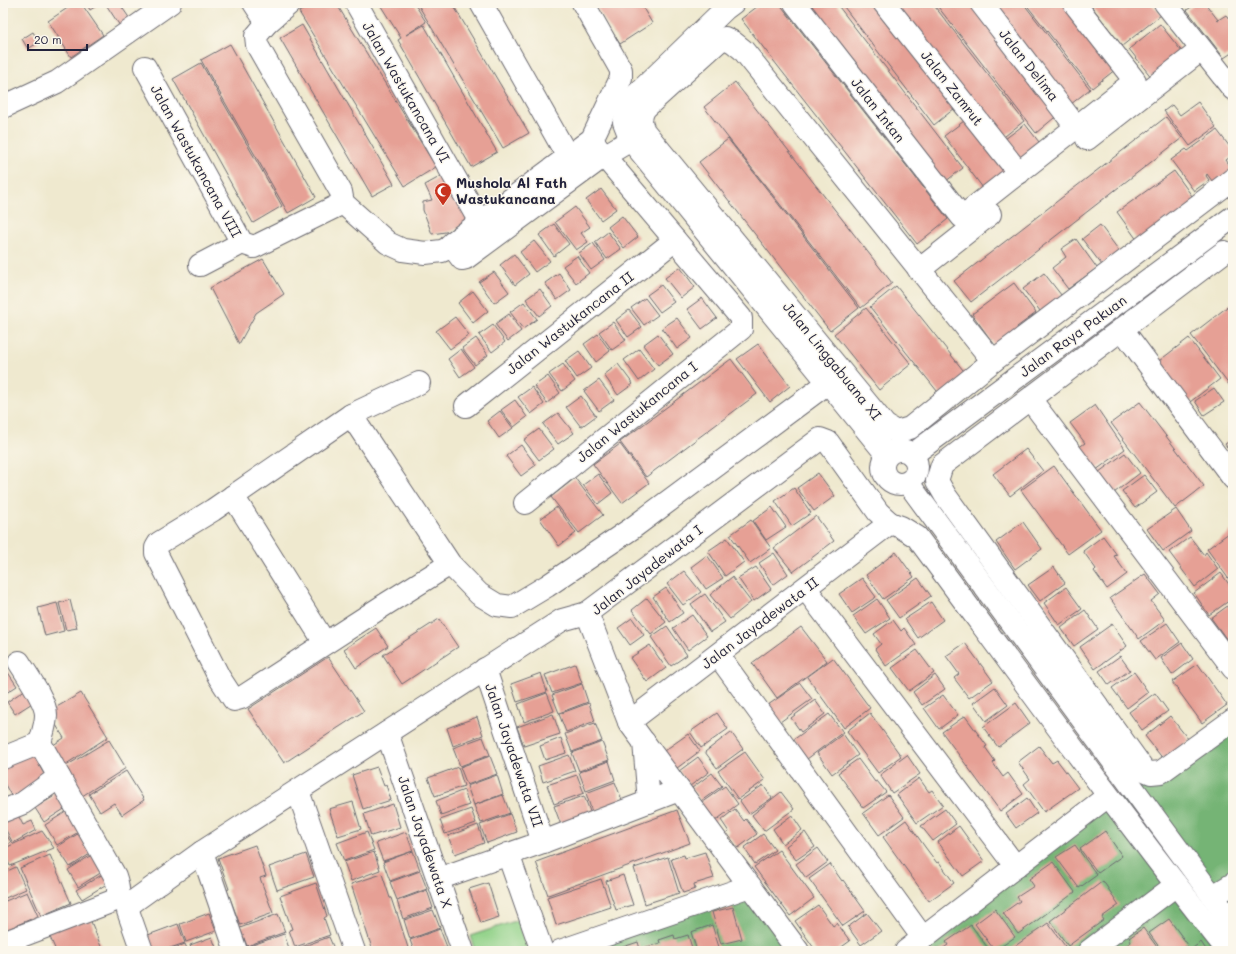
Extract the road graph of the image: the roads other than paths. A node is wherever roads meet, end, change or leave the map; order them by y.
1 (170, 3) edge
2 (254, 3) edge
3 (290, 3) edge
4 (356, 3) edge
5 (481, 3) edge
6 (583, 3) edge
7 (733, 3) edge
8 (795, 3) edge
9 (884, 3) edge
10 (981, 3) edge
11 (1074, 3) edge
12 (1165, 3) edge
13 (267, 23) junction
14 (1202, 50) junction
15 (145, 67) dead end
16 (1233, 89) edge
17 (3, 107) edge
18 (1077, 128) junction
19 (596, 130) junction
20 (627, 131) junction
21 (604, 156) junction
22 (568, 157) junction
23 (1019, 173) junction
24 (1233, 179) edge
25 (343, 203) junction
26 (1233, 217) edge
27 (480, 222) junction
28 (1211, 235) junction
29 (674, 240) junction
30 (248, 245) junction
31 (452, 246) junction
32 (1228, 258) edge
33 (200, 265) dead end
34 (918, 270) junction
35 (1122, 329) junction
36 (993, 361) junction
37 (829, 382) junction
38 (419, 383) dead end
39 (1030, 399) junction
40 (466, 406) dead end
41 (351, 415) junction
42 (912, 455) junction
43 (885, 462) junction
44 (1233, 478) edge
45 (903, 484) junction
46 (860, 487) junction
47 (233, 496) junction
48 (525, 503) dead end
49 (884, 518) junction
50 (450, 564) junction
51 (806, 589) junction
52 (588, 613) junction
53 (325, 643) junction
54 (718, 655) junction
55 (19, 662) dead end
56 (1233, 668) edge
57 (486, 669) junction
58 (1233, 720) edge
59 (629, 722) junction
60 (387, 733) junction
61 (644, 742) junction
62 (40, 743) junction
63 (3, 758) edge
64 (59, 777) junction
65 (679, 790) junction
66 (298, 791) junction
67 (1108, 796) junction
68 (649, 802) junction
69 (3, 811) edge
70 (543, 842) junction
71 (202, 852) junction
72 (508, 854) junction
73 (1016, 867) junction
74 (438, 879) junction
75 (1233, 884) edge
76 (1176, 885) junction
77 (750, 886) junction
78 (1213, 896) junction
79 (1233, 924) edge
80 (923, 938) junction
81 (3, 943) edge
82 (142, 951) edge
83 (236, 951) edge
84 (354, 951) edge
85 (463, 951) edge
86 (542, 951) edge
87 (560, 951) edge
88 (798, 951) edge
89 (906, 951) edge
90 (1089, 951) edge
91 (1228, 951) edge

1 - 17 street
2 - 13 street
3 - 13 street
4 - 27 street, Jalan Wastukancana VI
5 - 22 street
6 - 19 street
7 - 20 street
8 - 23 street, Jalan Intan
9 - 23 street, Jalan Zamrut
10 - 18 street, Jalan Delima
11 - 18 street
12 - 14 street
13 - 25 street
14 - 16 street
14 - 34 street
15 - 30 street, Jalan Wastukancana VIII
18 - 23 street
19 - 20 street
19 - 21 street
19 - 22 street
20 - 21 street
20 - 37 street
21 - 29 street
21 - 31 street
22 - 27 street
24 - 36 street
25 - 30 street
25 - 31 street
26 - 28 street, Jalan Raya Pakuan
27 - 31 street
28 - 32 street
28 - 42 street, Jalan Raya Pakuan
29 - 40 street, Jalan Wastukancana II
29 - 48 street, Jalan Wastukancana I
30 - 33 street
32 - 35 street
34 - 36 street, Jalan Linggabuana XI
34 - 36 street, Jalan Linggabuana XI
35 - 39 street
35 - 44 street
37 - 43 street
37 - 50 street
38 - 41 street
39 - 56 street
39 - 58 street
41 - 47 street
41 - 50 street
42 - 43 street
42 - 45 street
43 - 45 street
43 - 46 street
45 - 49 street, Jalan Jayadewata II
45 - 78 street
46 - 49 street
46 - 52 street, Jalan Jayadewata I
47 - 53 street
47 - 53 street
49 - 51 street, Jalan Jayadewata II
49 - 67 street
50 - 53 street
51 - 54 street, Jalan Jayadewata II
51 - 73 street
52 - 57 street
52 - 59 street, Jalan Jayadewata I
54 - 59 street, Jalan Jayadewata II
54 - 80 street
55 - 62 street
57 - 60 street
57 - 70 street, Jalan Jayadewata VII
59 - 61 street, Jalan Jayadewata I
60 - 66 street
60 - 74 street, Jalan Jayadewata X
61 - 65 street, Jalan Jayadewata I
61 - 68 street
62 - 63 street
62 - 64 street
64 - 69 street
64 - 81 street
65 - 68 street, Jalan Jayadewata VII
65 - 77 street, Jalan Jayadewata I
66 - 71 street
66 - 84 street
67 - 73 street
67 - 76 street
68 - 70 street, Jalan Jayadewata VII
70 - 72 street, Jalan Jayadewata VII
71 - 82 street
71 - 83 street
72 - 74 street, Jalan Jayadewata VII
72 - 86 street
73 - 80 street
74 - 85 street, Jalan Jayadewata X
75 - 78 street
76 - 90 street
76 - 91 street
77 - 87 street
77 - 88 street, Jalan Jayadewata I
78 - 79 street
80 - 89 street

